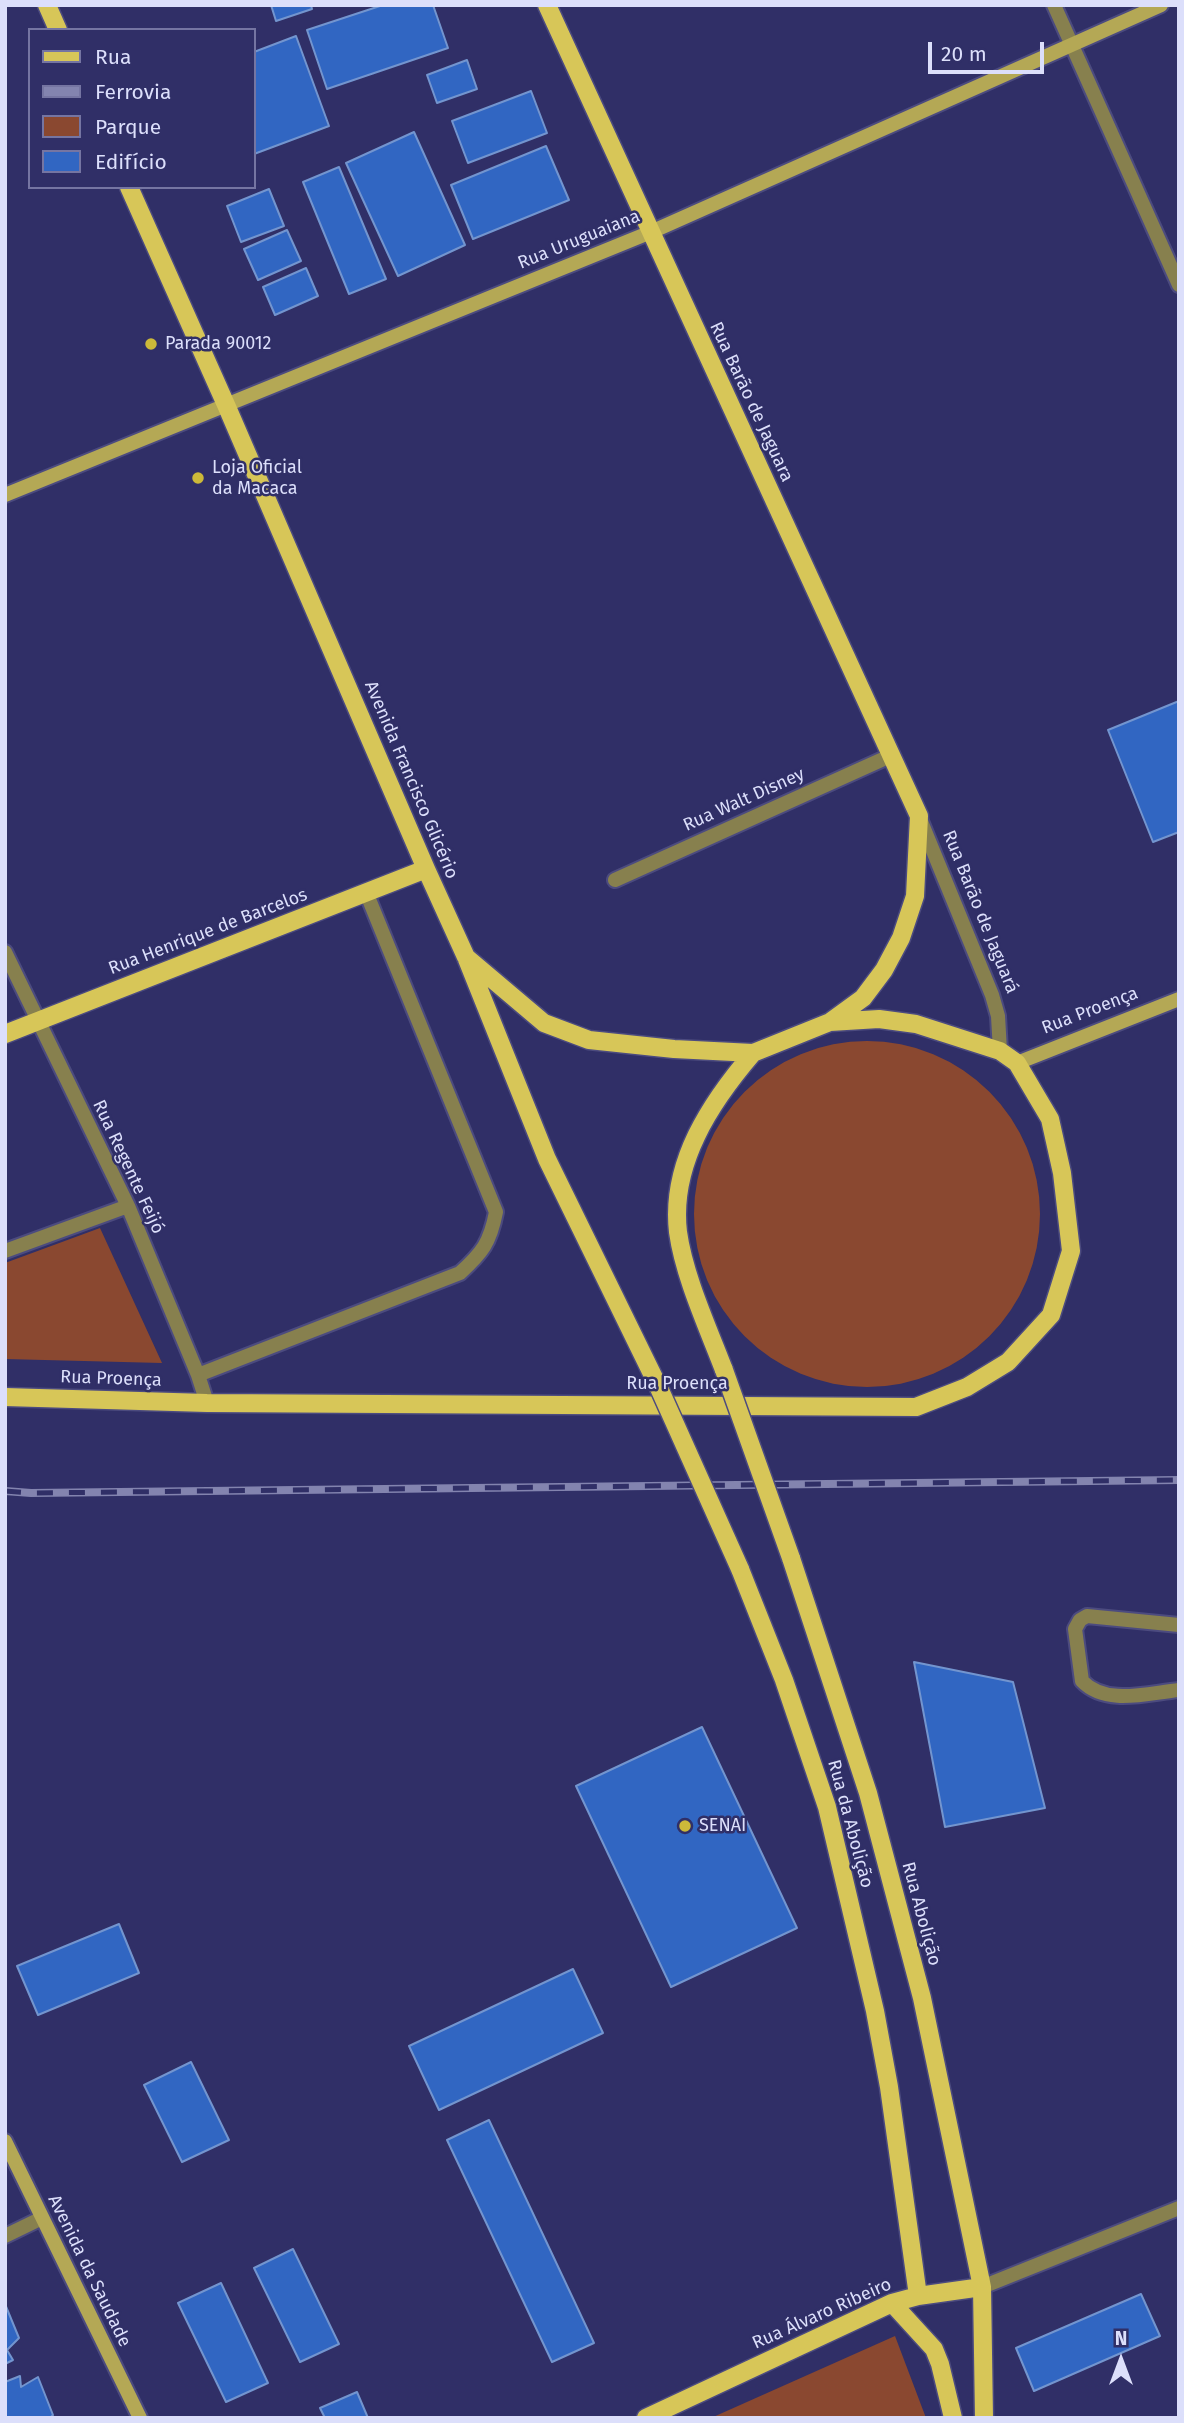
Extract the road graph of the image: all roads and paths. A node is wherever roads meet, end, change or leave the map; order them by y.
1 (47, 5) edge
2 (547, 5) edge
3 (1054, 5) edge
4 (1161, 5) edge
5 (57, 28) edge
6 (1072, 46) junction
7 (130, 189) edge
8 (650, 232) junction
9 (1179, 285) edge
10 (227, 407) junction
11 (5, 495) edge
12 (890, 756) junction
13 (919, 816) junction
14 (426, 869) junction
15 (615, 880) dead end
16 (366, 892) junction
17 (5, 952) edge
18 (466, 957) junction
19 (1179, 999) edge
20 (37, 1021) junction
21 (830, 1022) junction
22 (5, 1034) edge
23 (1000, 1051) junction
24 (752, 1053) junction
25 (1017, 1063) junction
26 (128, 1206) junction
27 (5, 1251) edge
28 (198, 1375) junction
29 (659, 1388) joint
30 (5, 1396) edge
31 (207, 1403) junction
32 (1179, 1625) edge
33 (1179, 1690) edge
34 (5, 2141) edge
35 (1179, 2208) edge
36 (41, 2218) junction
37 (5, 2236) edge
38 (982, 2287) junction
39 (918, 2295) junction
40 (892, 2303) junction
41 (140, 2418) edge
42 (646, 2418) edge
43 (953, 2418) edge
44 (984, 2418) edge

1 - 5 main road
2 - 8 main road, Rua Barão de Jaguara
3 - 6 street
4 - 6 main road, Rua Uruguaiana
6 - 8 main road, Rua Uruguaiana
6 - 9 street
7 - 10 main road, Avenida Francisco Glicério
8 - 10 main road, Rua Uruguaiana
8 - 12 main road, Rua Barão de Jaguara
10 - 11 main road, Rua Uruguaiana
10 - 14 main road, Avenida Francisco Glicério
12 - 13 main road, Rua Barão de Jaguara
12 - 15 street, Rua Walt Disney
13 - 21 main road, Rua Barão de Jaguará
13 - 23 street, Rua Barão de Jaguará
14 - 16 main road, Rua Henrique de Barcelos
14 - 18 main road, Avenida Francisco Glicério
16 - 20 main road, Rua Henrique de Barcelos
16 - 28 street
17 - 20 street, Rua Regente Feijó
18 - 24 main road
18 - 29 main road, Avenida Francisco Glicério
19 - 25 main road, Rua Proença
20 - 22 main road, Rua Henrique de Barcelos
20 - 26 street, Rua Regente Feijó
21 - 23 main road, Rua Proença
21 - 24 main road
23 - 25 main road, Rua Proença
24 - 38 main road, Rua Abolição, bridge
25 - 31 main road, Rua Proença
26 - 27 street
26 - 28 street, Rua Regente Feijó
28 - 31 street, Rua Regente Feijó
29 - 39 main road, Rua da Abolição, bridge
30 - 31 main road, Rua Proença
32 - 33 street
34 - 36 main road, Avenida da Saudade
35 - 38 street, Rua Álvaro Ribeiro
36 - 37 street
36 - 41 main road, Avenida da Saudade
38 - 39 main road, Rua Álvaro Ribeiro
38 - 44 main road
39 - 40 main road, Rua Álvaro Ribeiro
40 - 42 main road, Rua Álvaro Ribeiro
40 - 43 main road

